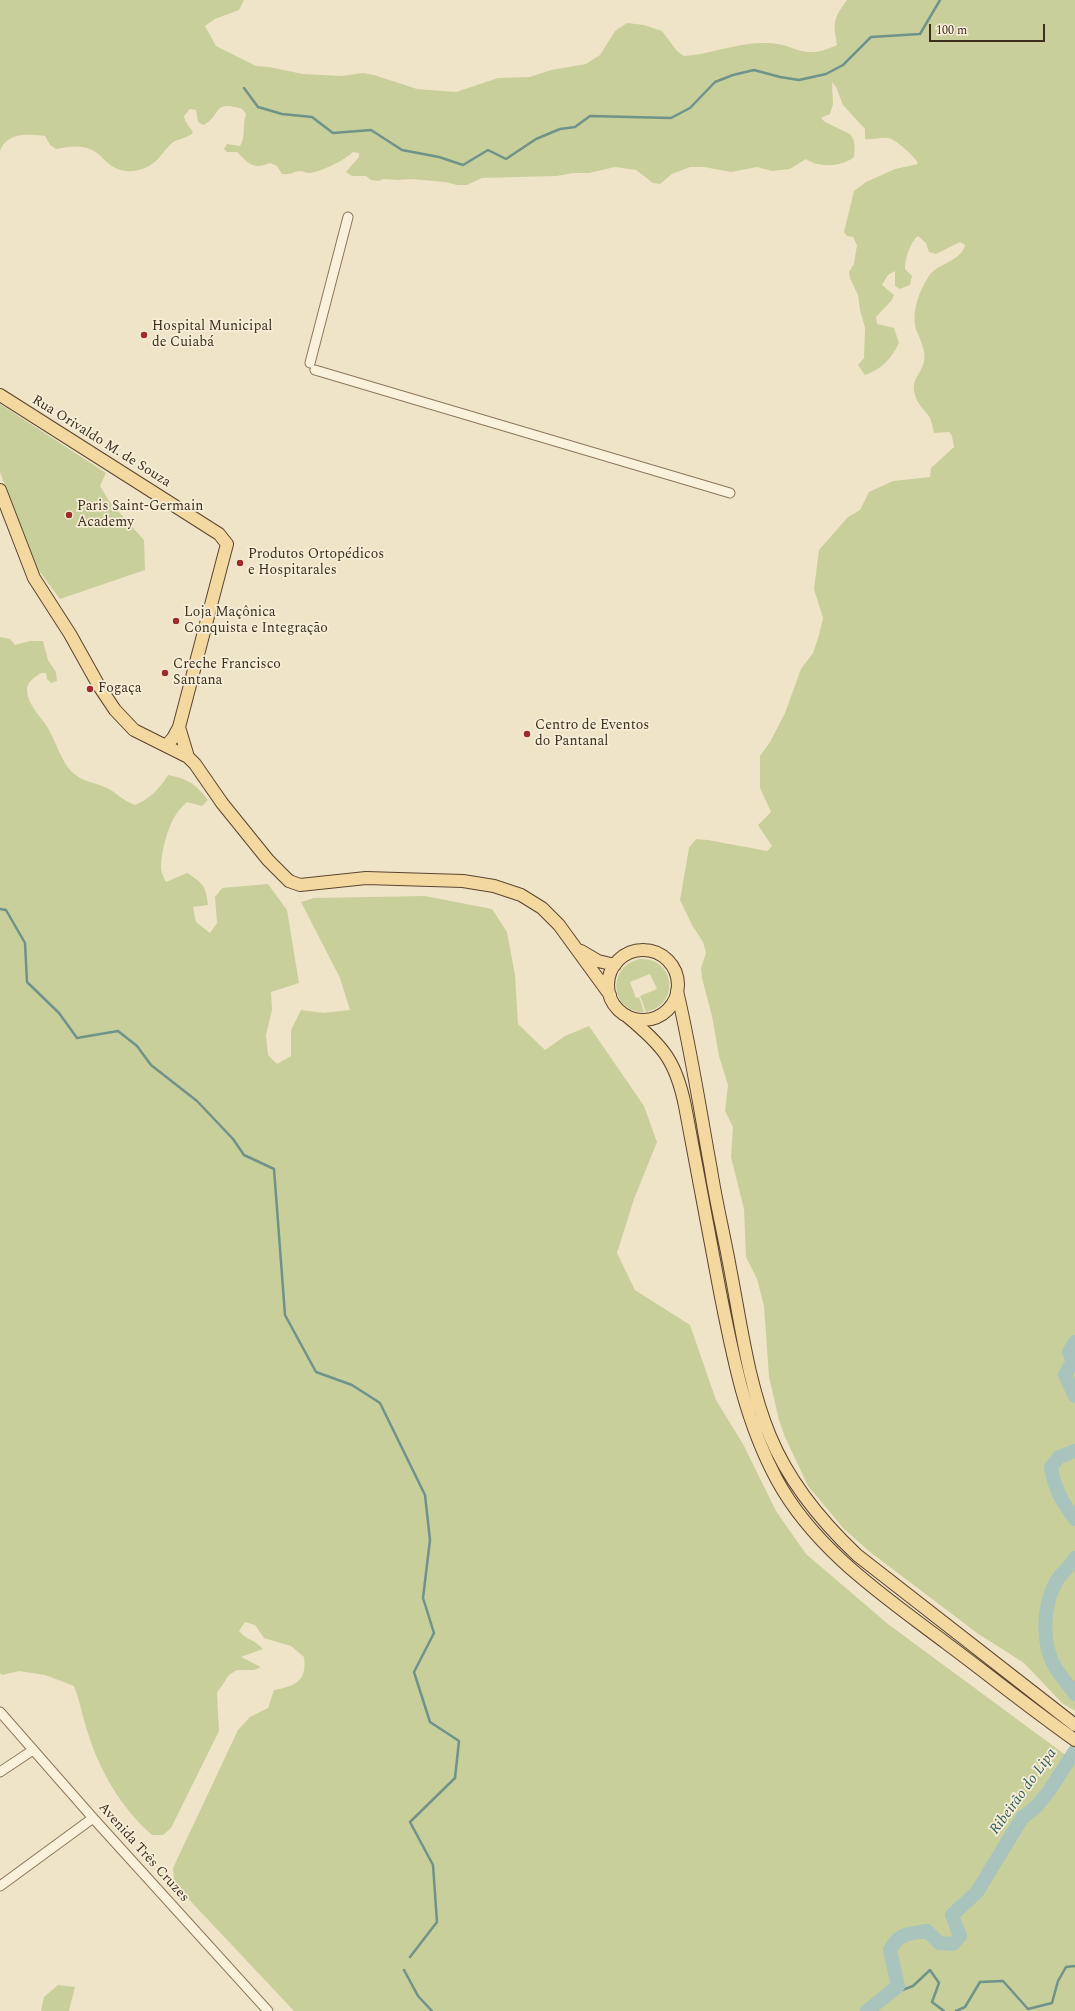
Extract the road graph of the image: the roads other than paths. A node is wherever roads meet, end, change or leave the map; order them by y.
1 (348, 217) dead end
2 (0, 395) edge
3 (0, 490) edge
4 (730, 493) dead end
5 (179, 727) junction
6 (166, 746) junction
7 (188, 757) junction
8 (577, 949) junction
9 (615, 966) junction
10 (677, 991) junction
11 (610, 995) junction
12 (628, 1017) junction
13 (0, 1712) edge
14 (1068, 1725) edge
15 (1075, 1740) edge
16 (33, 1750) junction
17 (0, 1772) edge
18 (93, 1818) junction
19 (0, 1886) edge
20 (268, 2011) edge

1 - 4 street
2 - 5 main road, Rua Orivaldo M. de Souza
3 - 6 main road
5 - 6 main road, Rua Orivaldo M. de Souza
5 - 7 main road
6 - 7 main road
7 - 8 main road
8 - 9 main road
8 - 11 main road
9 - 10 main road
9 - 11 main road
10 - 12 main road
10 - 14 main road
11 - 12 main road
12 - 14 main road
13 - 16 street, Avenida Três Cruzes
14 - 15 main road
16 - 17 street
16 - 18 street, Avenida Três Cruzes
18 - 19 street
18 - 20 street, Avenida Três Cruzes

